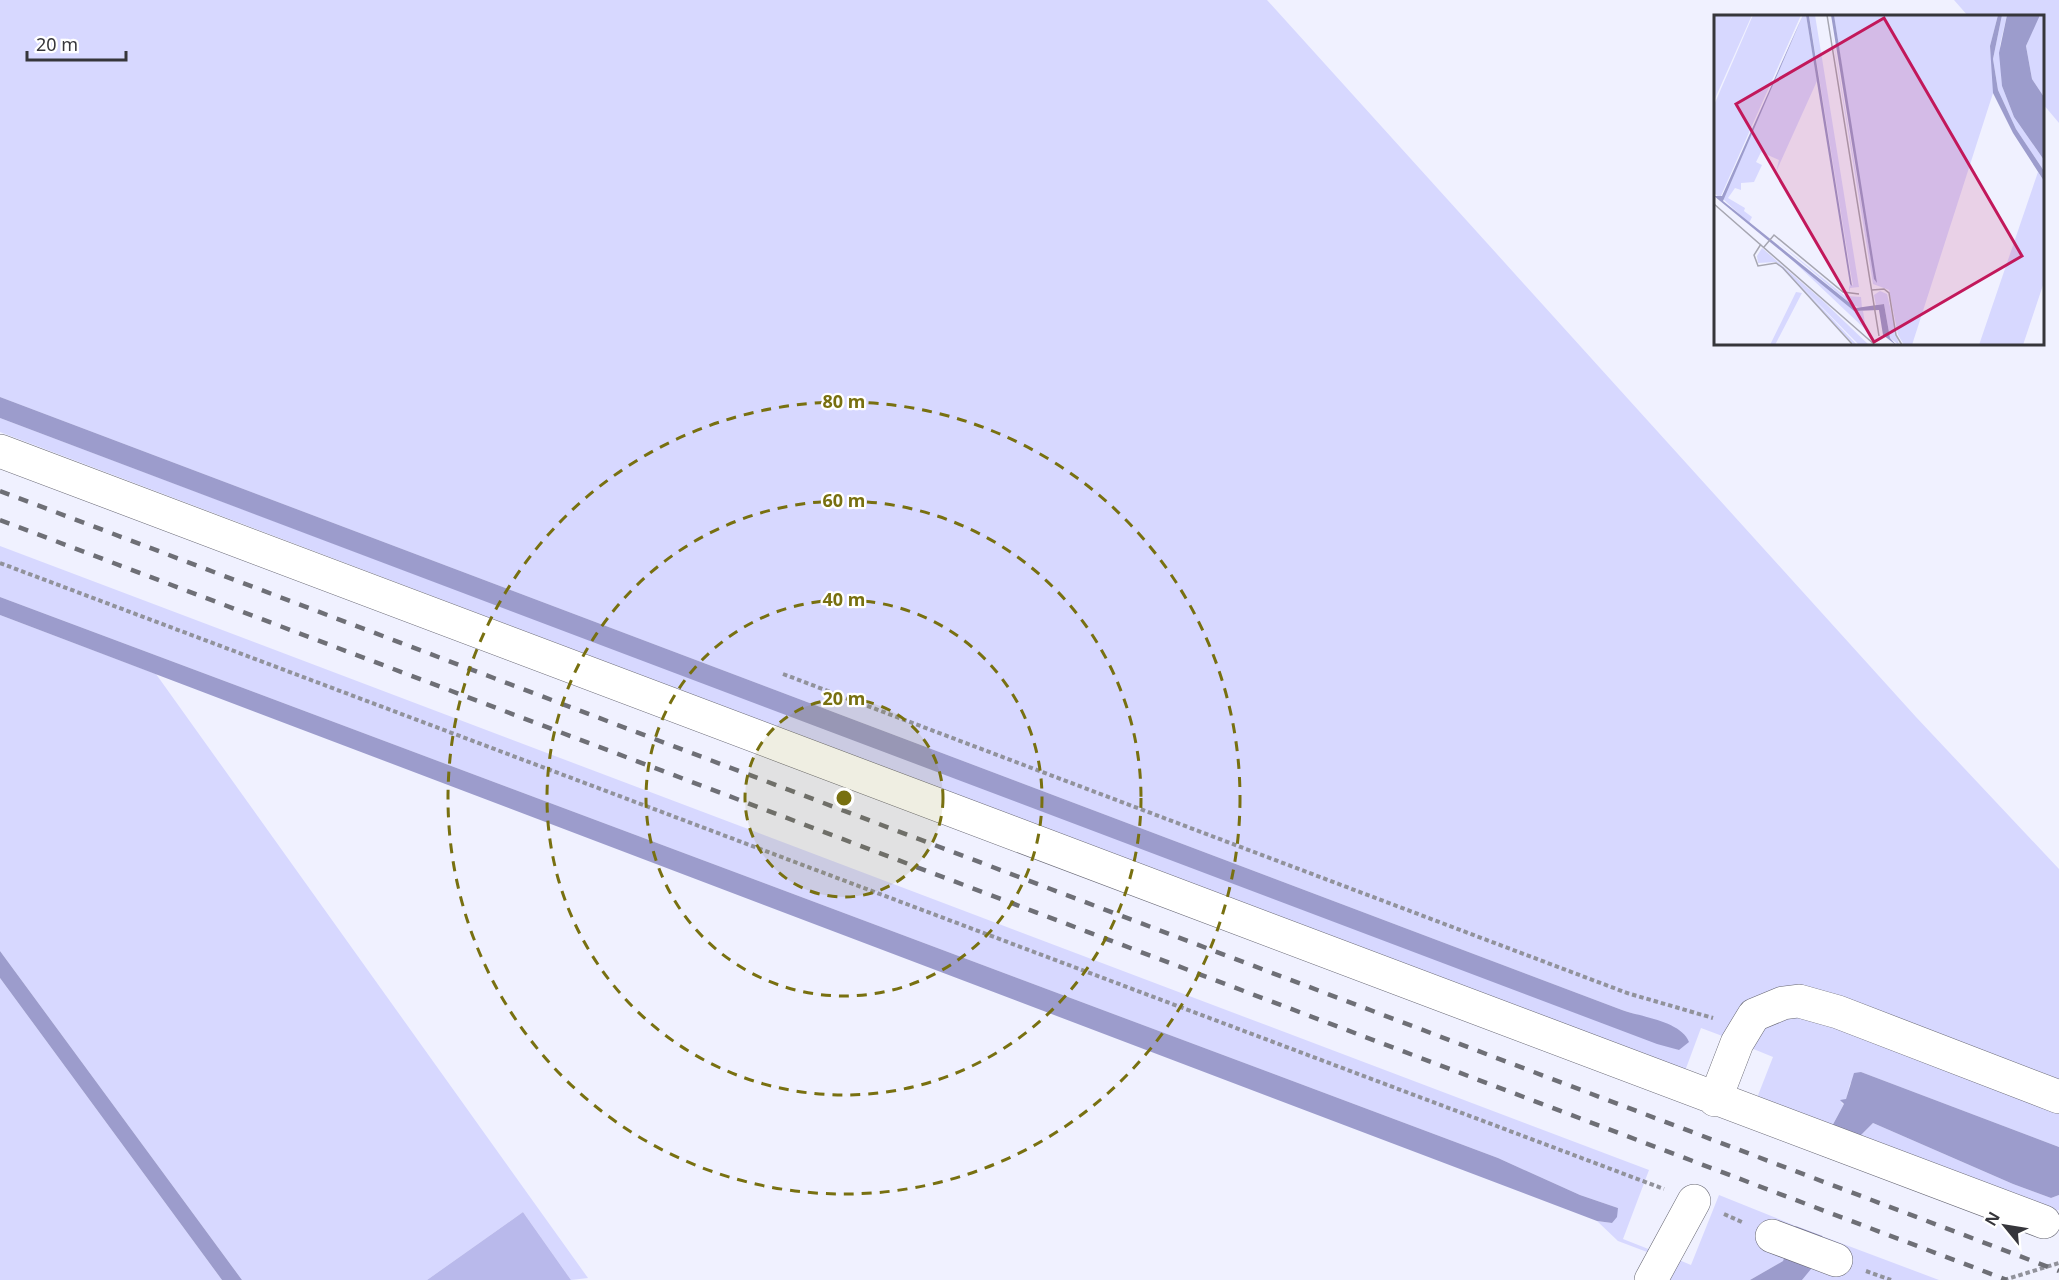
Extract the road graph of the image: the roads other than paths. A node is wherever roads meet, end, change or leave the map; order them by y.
1 (0, 451) edge
2 (2059, 1097) edge
3 (1715, 1100) junction
4 (1694, 1201) road end
5 (2044, 1222) dead end
6 (1772, 1236) road end
7 (1836, 1260) dead end
8 (1651, 1280) edge

1 - 3 lane
2 - 3 lane
3 - 5 lane
4 - 8 lane
6 - 7 lane

